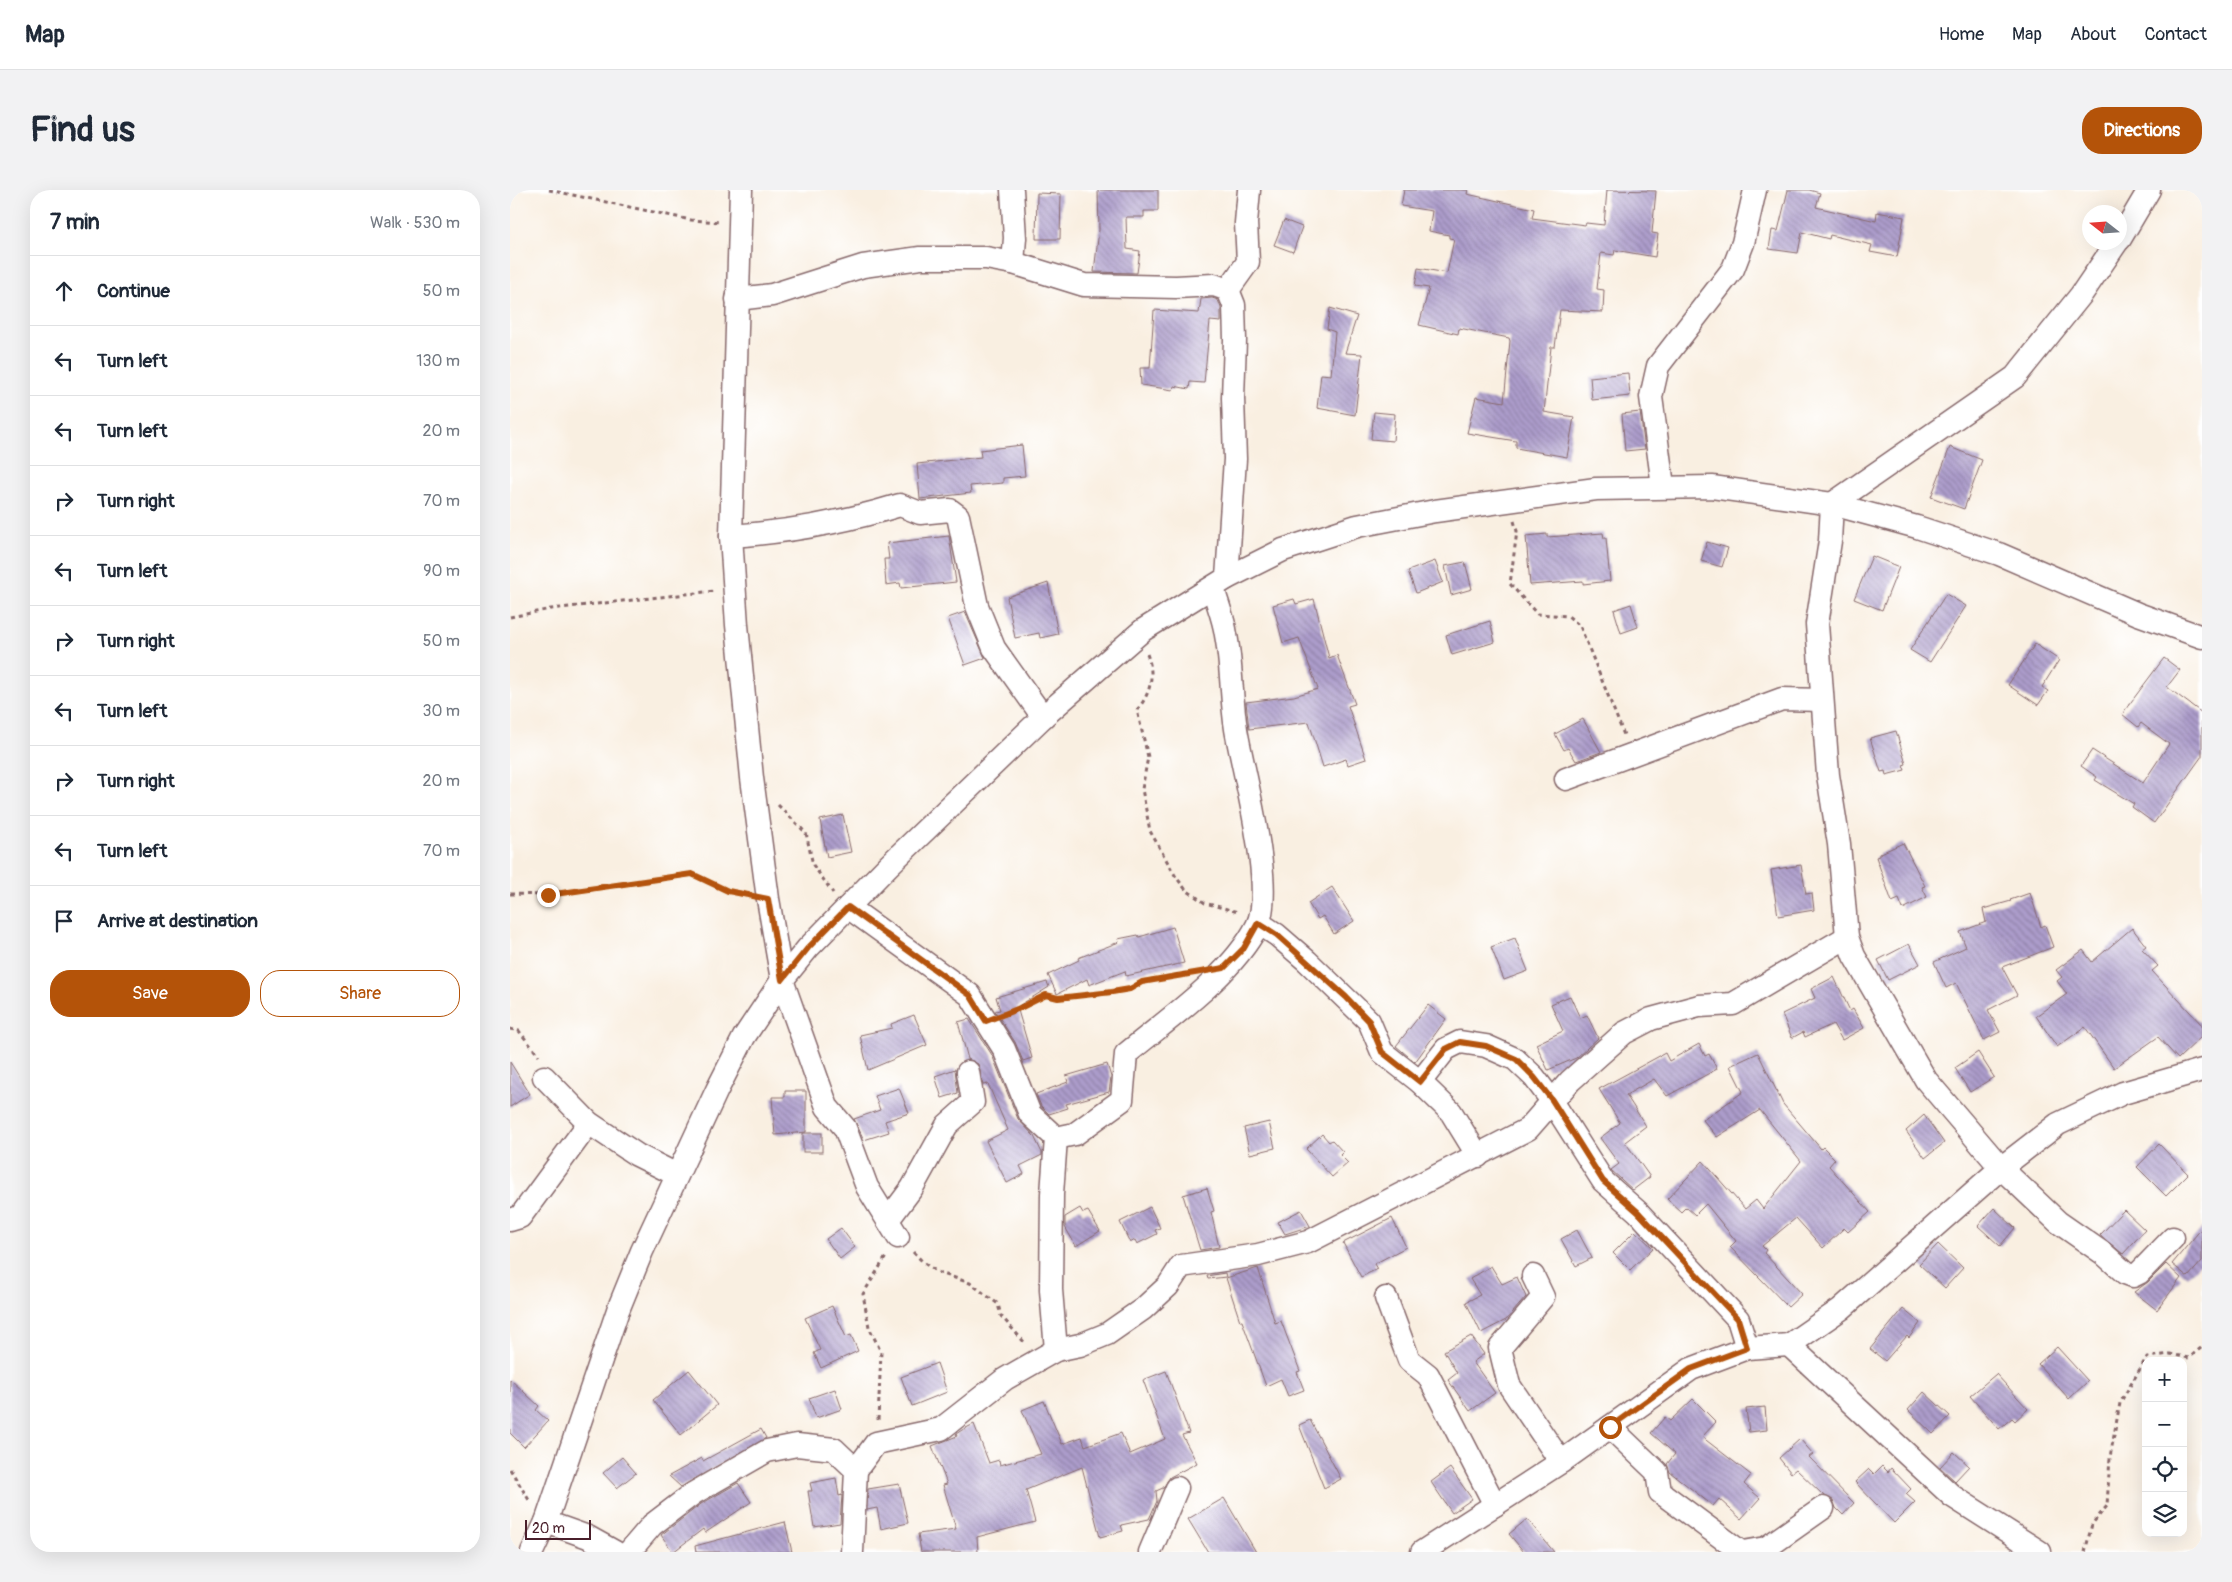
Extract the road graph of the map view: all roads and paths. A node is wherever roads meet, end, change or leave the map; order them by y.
1 (549, 190) edge
2 (741, 190) edge
3 (1012, 190) edge
4 (1249, 190) edge
5 (1755, 190) edge
6 (2149, 190) edge
7 (740, 223) junction
8 (2127, 227) edge
9 (2112, 250) edge
10 (1013, 263) junction
11 (1228, 290) junction
12 (737, 299) junction
13 (1663, 486) junction
14 (1509, 499) junction
15 (1832, 504) junction
16 (731, 536) junction
17 (1220, 583) junction
18 (734, 593) junction
19 (510, 618) edge
20 (1137, 635) junction
21 (2202, 637) edge
22 (1822, 700) junction
23 (1043, 717) junction
24 (1632, 754) junction
25 (752, 778) junction
26 (1566, 778) dead end
27 (510, 894) edge
28 (768, 899) junction
29 (848, 907) junction
30 (1258, 923) junction
31 (1847, 937) junction
32 (1224, 968) junction
33 (782, 980) junction
34 (986, 1021) junction
35 (2202, 1070) edge
36 (968, 1072) dead end
37 (544, 1077) dead end
38 (1420, 1082) junction
39 (1552, 1100) junction
40 (589, 1123) junction
41 (1056, 1138) junction
42 (1478, 1156) junction
43 (2000, 1168) junction
44 (677, 1176) junction
45 (510, 1220) edge
46 (893, 1229) junction
47 (2173, 1238) dead end
48 (1533, 1276) dead end
49 (1386, 1298) dead end
50 (1789, 1345) junction
51 (2202, 1347) edge
52 (1747, 1348) junction
53 (1056, 1350) junction
54 (1610, 1427) junction
55 (876, 1443) junction
56 (1561, 1462) junction
57 (510, 1469) edge
58 (856, 1470) junction
59 (1177, 1488) dead end
60 (1495, 1505) junction
61 (1823, 1508) dead end
62 (546, 1522) junction
63 (532, 1552) edge
64 (616, 1552) edge
65 (629, 1552) edge
66 (852, 1552) edge
67 (1150, 1552) edge
68 (1422, 1552) edge
69 (1742, 1552) edge
70 (2040, 1552) edge
71 (2085, 1552) edge

1 - 7 path
2 - 7 street
3 - 10 street
4 - 11 street
5 - 13 street
6 - 8 street
7 - 12 street
9 - 15 street
10 - 11 street
10 - 12 street
11 - 17 street
12 - 16 street
13 - 14 street
13 - 15 street
14 - 17 street
14 - 24 path
15 - 21 street
15 - 22 street
16 - 18 street
16 - 23 street
17 - 20 street
17 - 30 street
18 - 19 path
18 - 25 street
20 - 23 street
20 - 30 path
22 - 24 street
22 - 31 street
23 - 29 street
24 - 26 street
25 - 28 street
25 - 29 path
27 - 28 path
28 - 33 street
29 - 33 street
29 - 34 street
30 - 32 street
30 - 38 street
31 - 39 street
31 - 43 street
32 - 34 path
32 - 41 street
33 - 44 street
33 - 46 street
34 - 41 street
35 - 43 street
36 - 46 street
37 - 40 street
38 - 39 street
38 - 42 street
39 - 42 street
39 - 52 street
40 - 44 street
40 - 45 street
41 - 53 street
42 - 53 street
43 - 47 street
43 - 50 street
44 - 62 street
46 - 53 path
46 - 55 path
48 - 56 street
49 - 60 street
50 - 52 street
50 - 70 street
51 - 71 path
52 - 54 street
53 - 55 street
54 - 56 street
54 - 69 street
55 - 58 street
56 - 60 street
57 - 62 path
58 - 65 street
58 - 66 street
59 - 67 street
60 - 68 street
61 - 69 street
62 - 63 street
62 - 64 street

